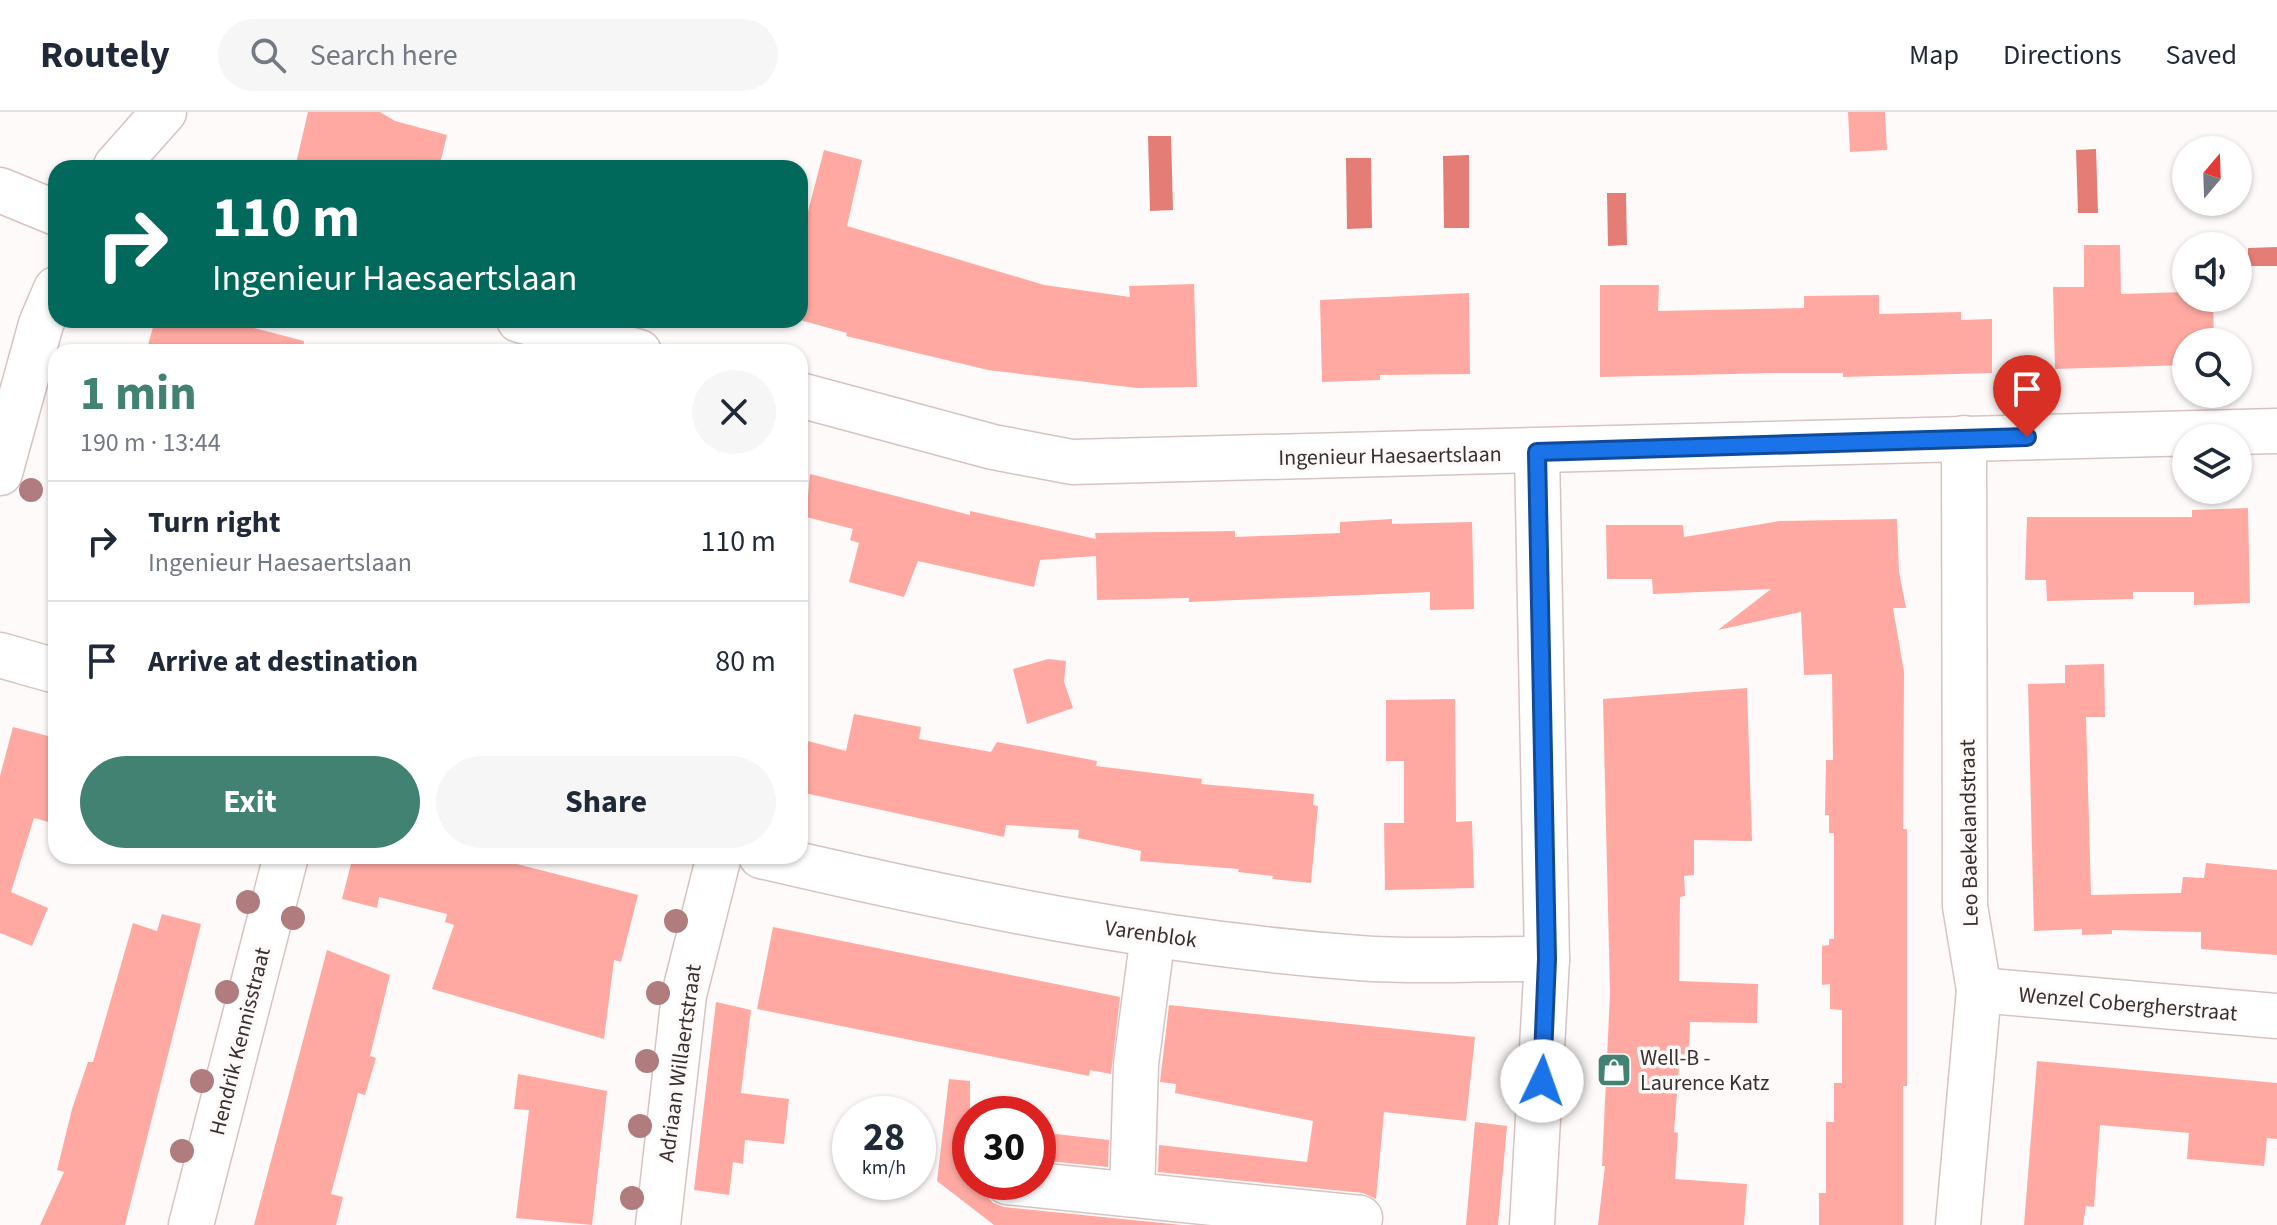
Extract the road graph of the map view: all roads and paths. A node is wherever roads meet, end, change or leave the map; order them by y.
1 (164, 112) edge
2 (175, 112) edge
3 (131, 160) edge
4 (132, 160) edge
5 (0, 181) edge
6 (48, 185) edge
7 (0, 190) edge
8 (48, 210) edge
9 (48, 318) edge
10 (549, 328) edge
11 (609, 344) edge
12 (808, 397) edge
13 (2277, 431) edge
14 (1964, 438) junction
15 (1537, 452) junction
16 (0, 473) edge
17 (0, 655) edge
18 (48, 669) edge
19 (284, 864) edge
20 (717, 864) edge
21 (796, 864) edge
22 (1153, 935) junction
23 (1547, 959) junction
24 (1979, 990) junction
25 (2277, 1016) edge
26 (1056, 1192) edge
27 (1132, 1194) junction
28 (1360, 1218) dead end
29 (191, 1225) edge
30 (658, 1225) edge
31 (1532, 1225) edge
32 (1958, 1225) edge

1 - 3 street
2 - 4 street
5 - 6 street
7 - 8 street
9 - 16 street
10 - 11 street
12 - 15 street, Ingenieur Haesaertslaan
13 - 14 street, Ingenieur Haesaertslaan
14 - 15 street, Ingenieur Haesaertslaan
14 - 24 street, Leo Baekelandstraat
15 - 23 street
17 - 18 street
19 - 29 street, Hendrik Kennisstraat
20 - 30 street, Adriaan Willaertstraat
21 - 22 street, Varenblok
22 - 23 street, Varenblok
22 - 27 street
23 - 31 street
24 - 25 street, Wenzel Cobergherstraat
24 - 32 street, Leo Baekelandstraat
26 - 27 street
27 - 28 street

